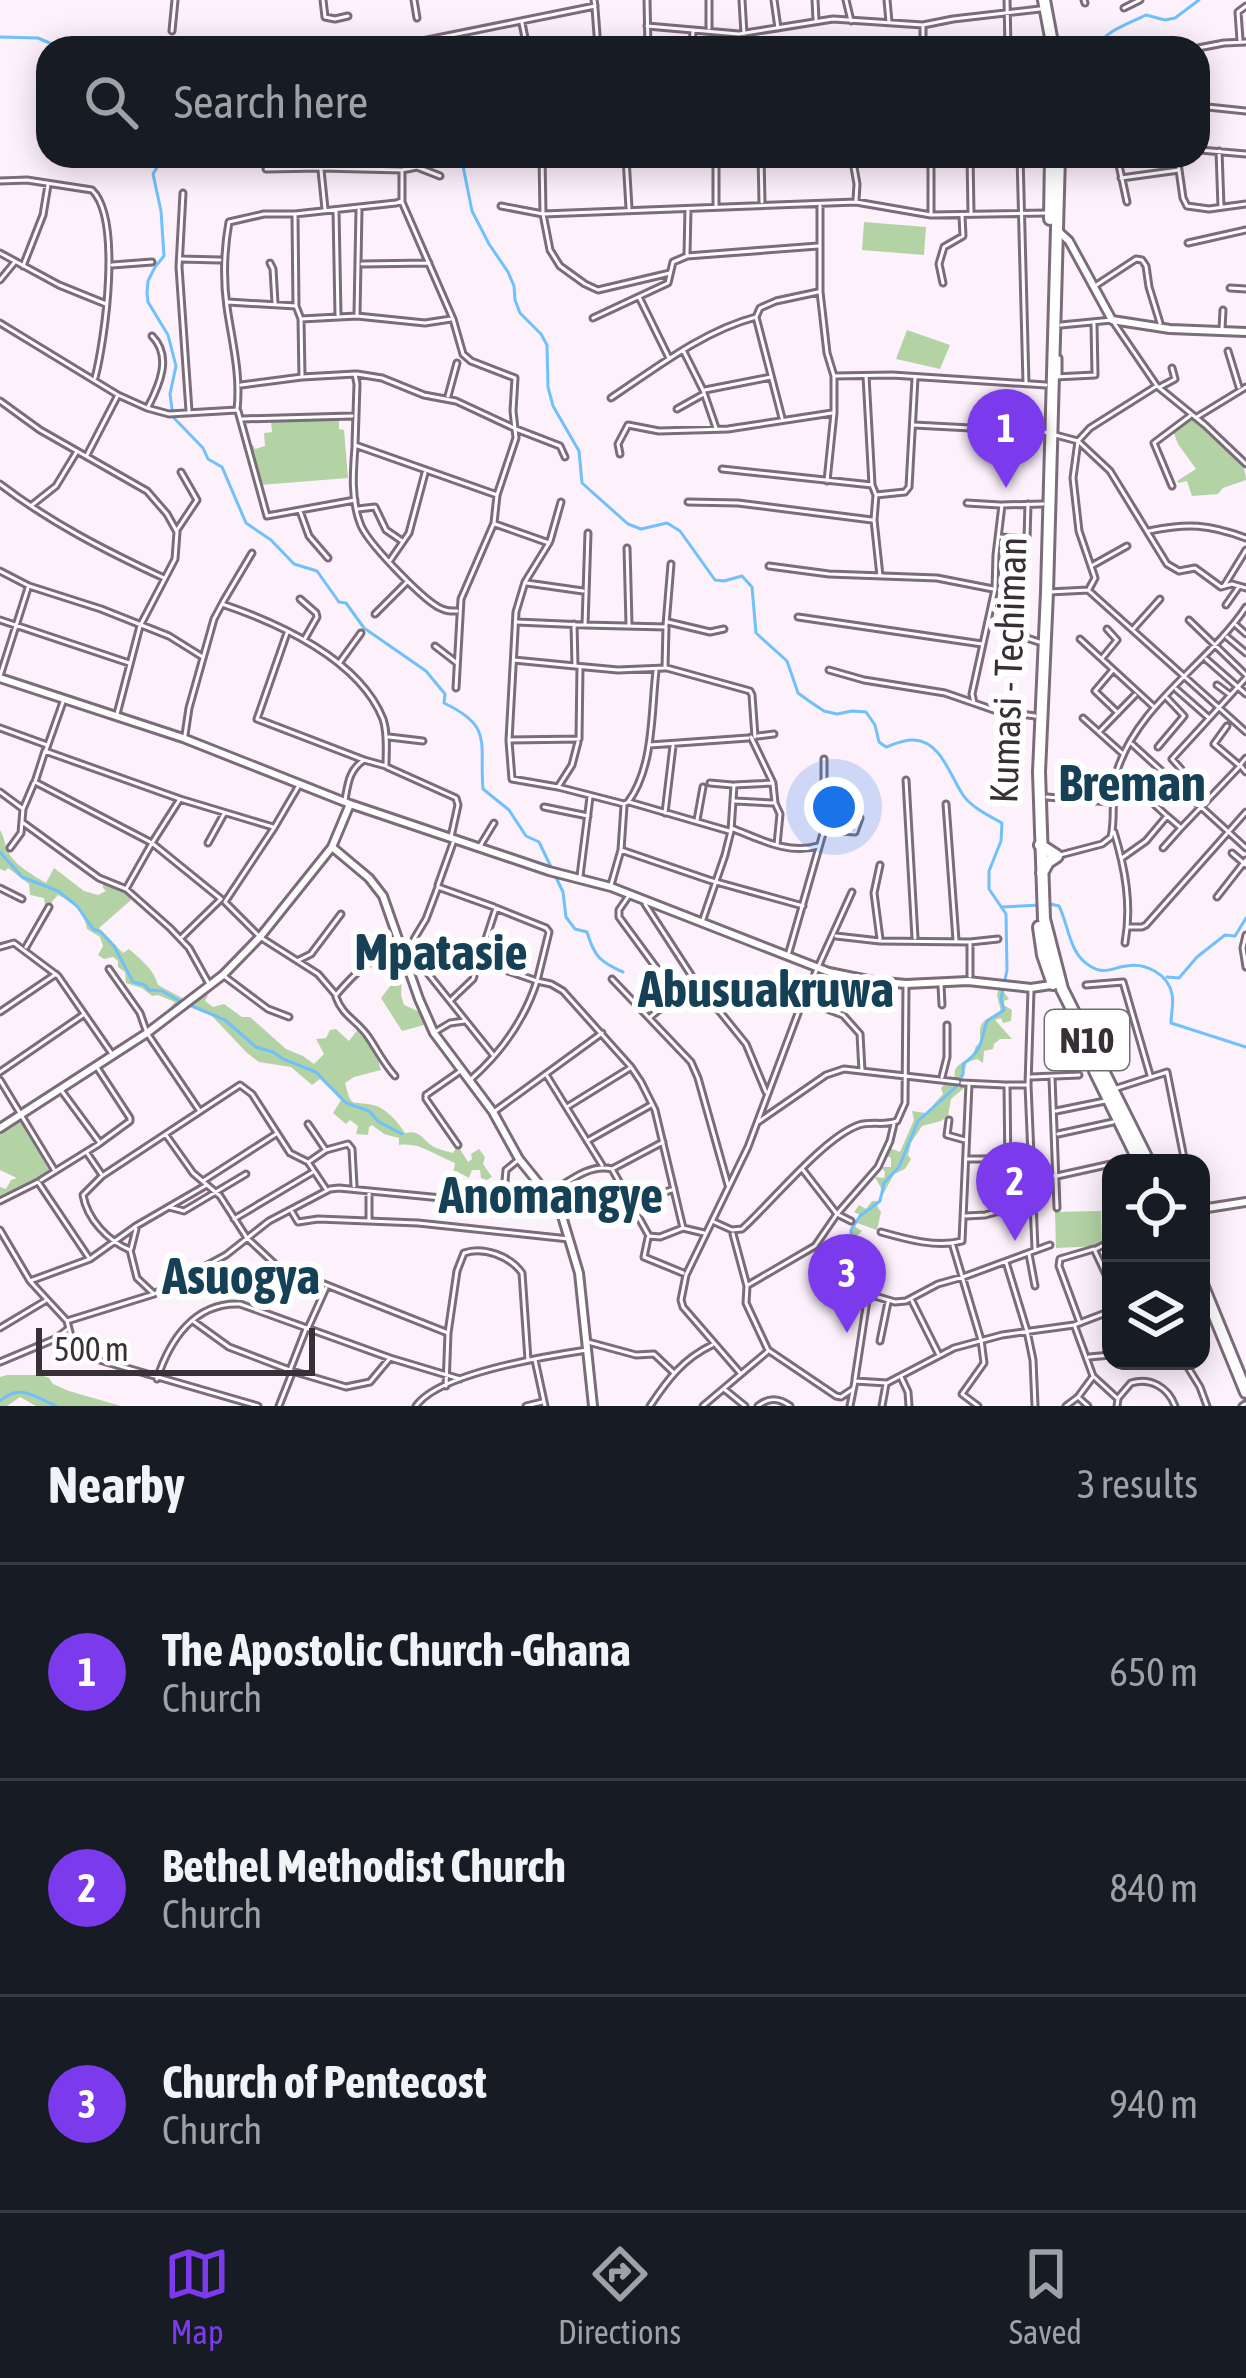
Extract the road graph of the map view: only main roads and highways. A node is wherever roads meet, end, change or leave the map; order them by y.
1 (1041, 3) edge
2 (1048, 36) edge
3 (1054, 168) edge
4 (1055, 168) edge
5 (1052, 380) junction
6 (1047, 433) junction
7 (1040, 845) junction
8 (1039, 865) junction
9 (1110, 1095) junction
10 (1135, 1154) edge
11 (1144, 1154) edge
12 (1210, 1304) edge
13 (1210, 1320) edge
14 (1246, 1392) edge
15 (1244, 1406) edge

1 - 2 highway
3 - 5 highway, N10
4 - 5 highway, N10
5 - 6 highway, N10
6 - 7 highway, N10
6 - 8 highway, Kumasi - Techiman / N10
7 - 8 highway, N10
7 - 8 highway
8 - 9 highway, Kumasi - Techiman / N10
9 - 10 highway, N10
9 - 11 highway, N10
12 - 14 highway
13 - 15 highway

